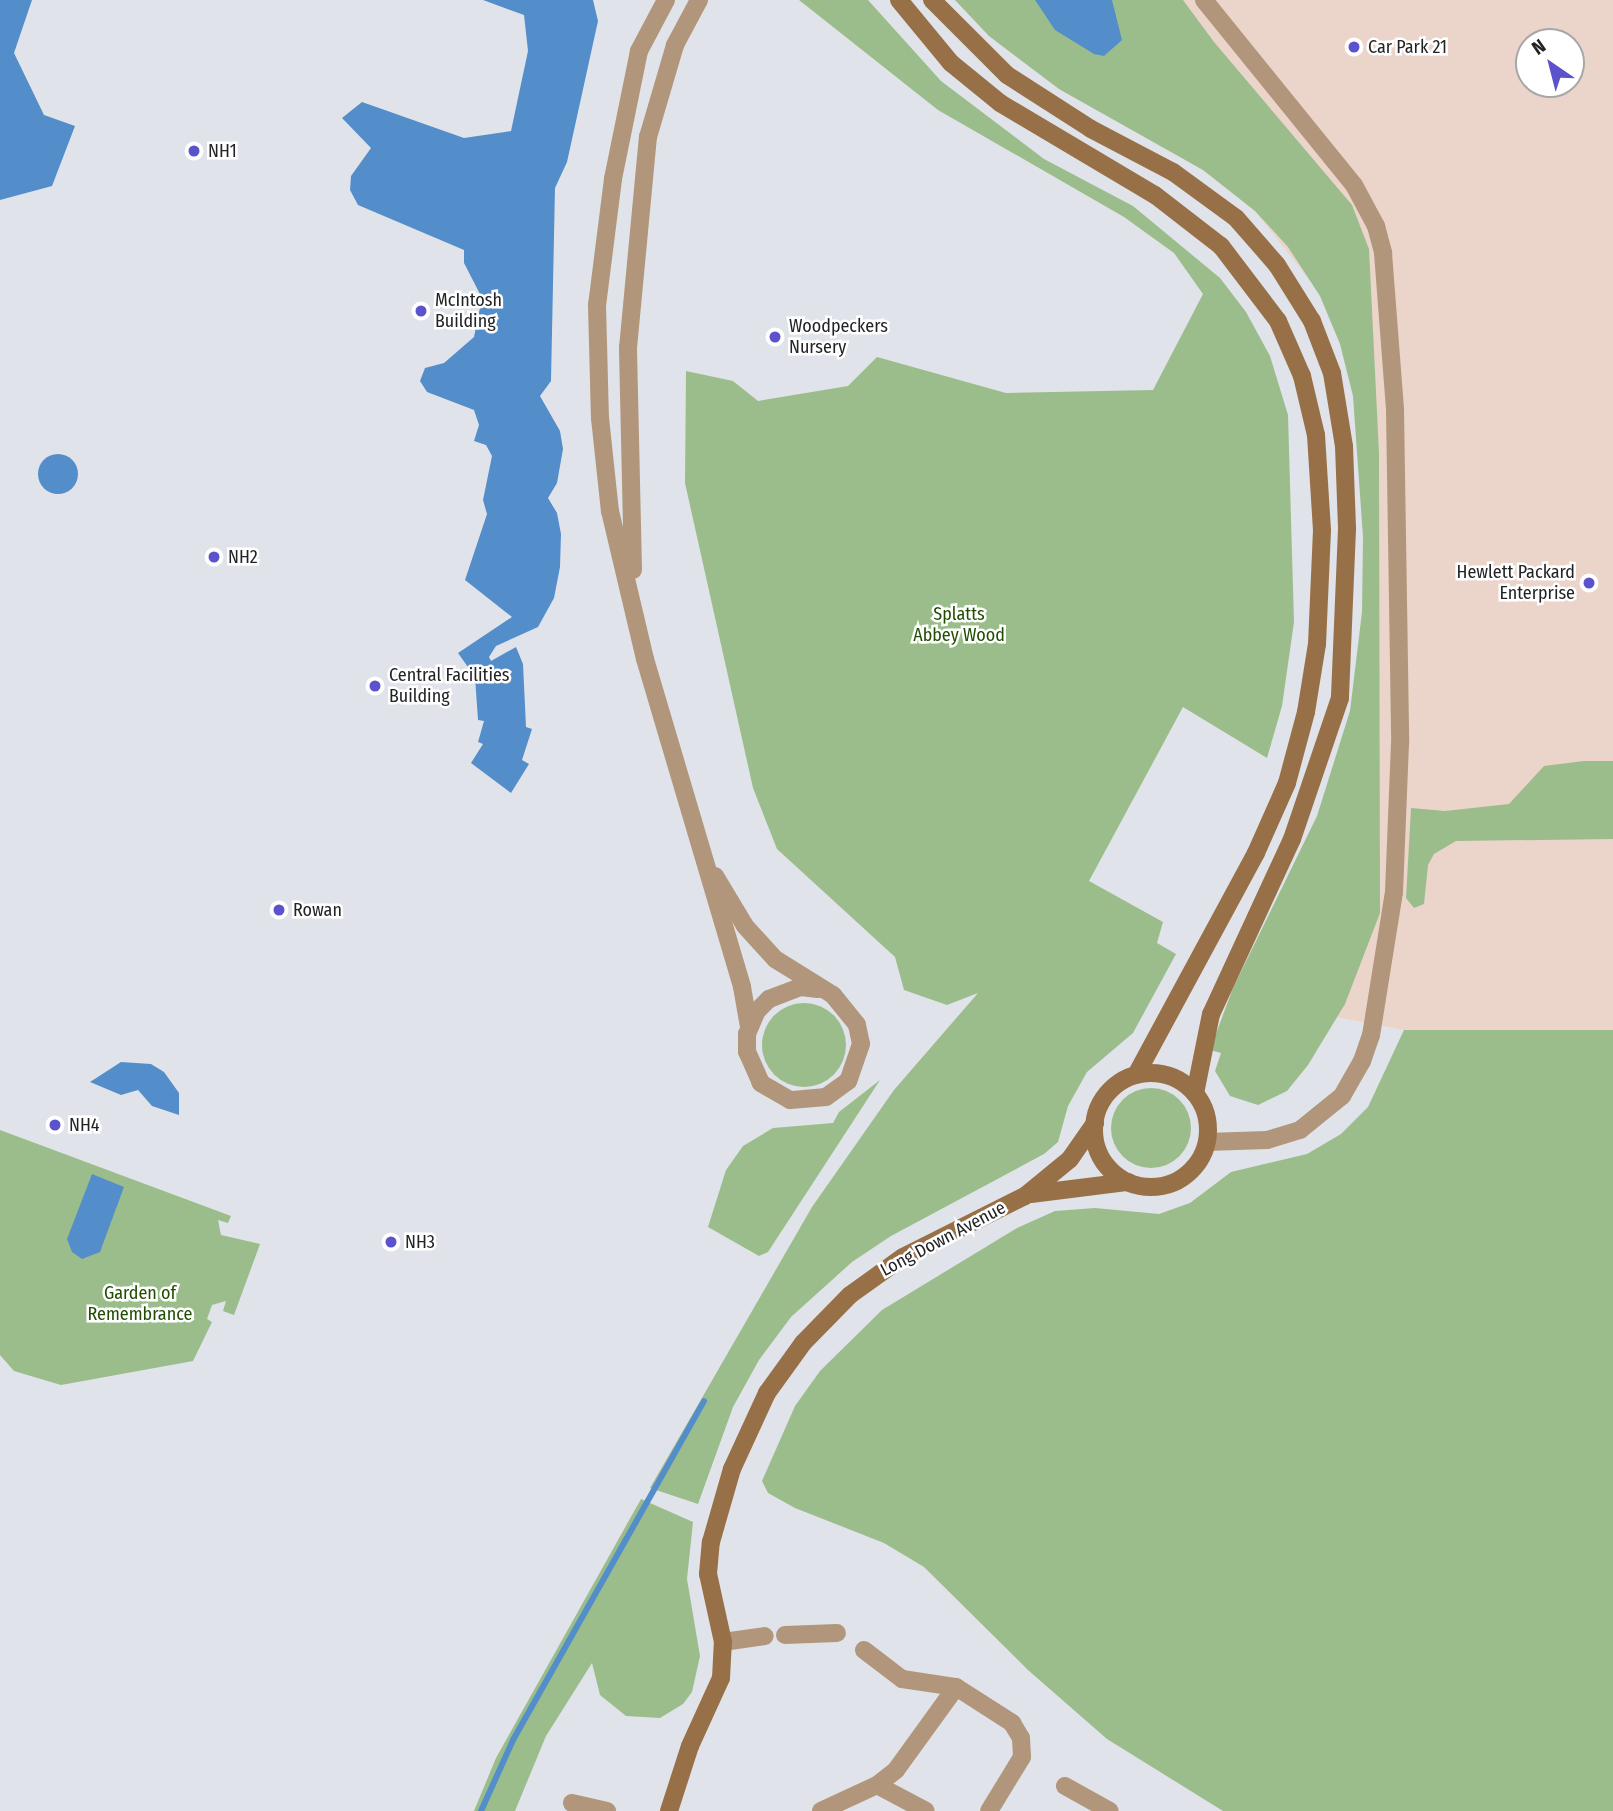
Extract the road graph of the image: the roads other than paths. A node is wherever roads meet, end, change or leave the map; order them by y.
1 (653, 0) edge
2 (666, 0) edge
3 (699, 0) edge
4 (899, 0) edge
5 (932, 0) edge
6 (1204, 0) edge
7 (639, 51) junction
8 (635, 612) junction
9 (701, 851) junction
10 (818, 989) junction
11 (749, 1027) junction
12 (1136, 1075) junction
13 (1195, 1093) junction
14 (1095, 1123) junction
15 (1207, 1142) junction
16 (1128, 1182) junction
17 (1025, 1196) junction
18 (837, 1633) dead end
19 (765, 1636) dead end
20 (785, 1636) dead end
21 (723, 1643) junction
22 (864, 1650) dead end
23 (956, 1687) junction
24 (877, 1785) junction
25 (1065, 1786) dead end
26 (572, 1803) dead end
27 (607, 1811) edge
28 (669, 1811) edge
29 (821, 1811) edge
30 (926, 1811) edge
31 (989, 1811) edge
32 (1110, 1811) edge

1 - 7 street
2 - 7 street
3 - 8 street
4 - 12 street
5 - 13 street
6 - 15 street
7 - 8 street
8 - 9 street
9 - 10 street
9 - 11 street
10 - 11 street
10 - 11 street
12 - 13 street
12 - 14 street
13 - 15 street
14 - 16 street
14 - 17 street, Long Down Avenue
15 - 16 street
16 - 17 street, Long Down Avenue
17 - 21 street, Long Down Avenue
18 - 20 street
19 - 21 street
21 - 28 street, Long Down Avenue
22 - 23 street
23 - 24 street
23 - 31 street
24 - 29 street
24 - 30 street
25 - 32 street
26 - 27 street

